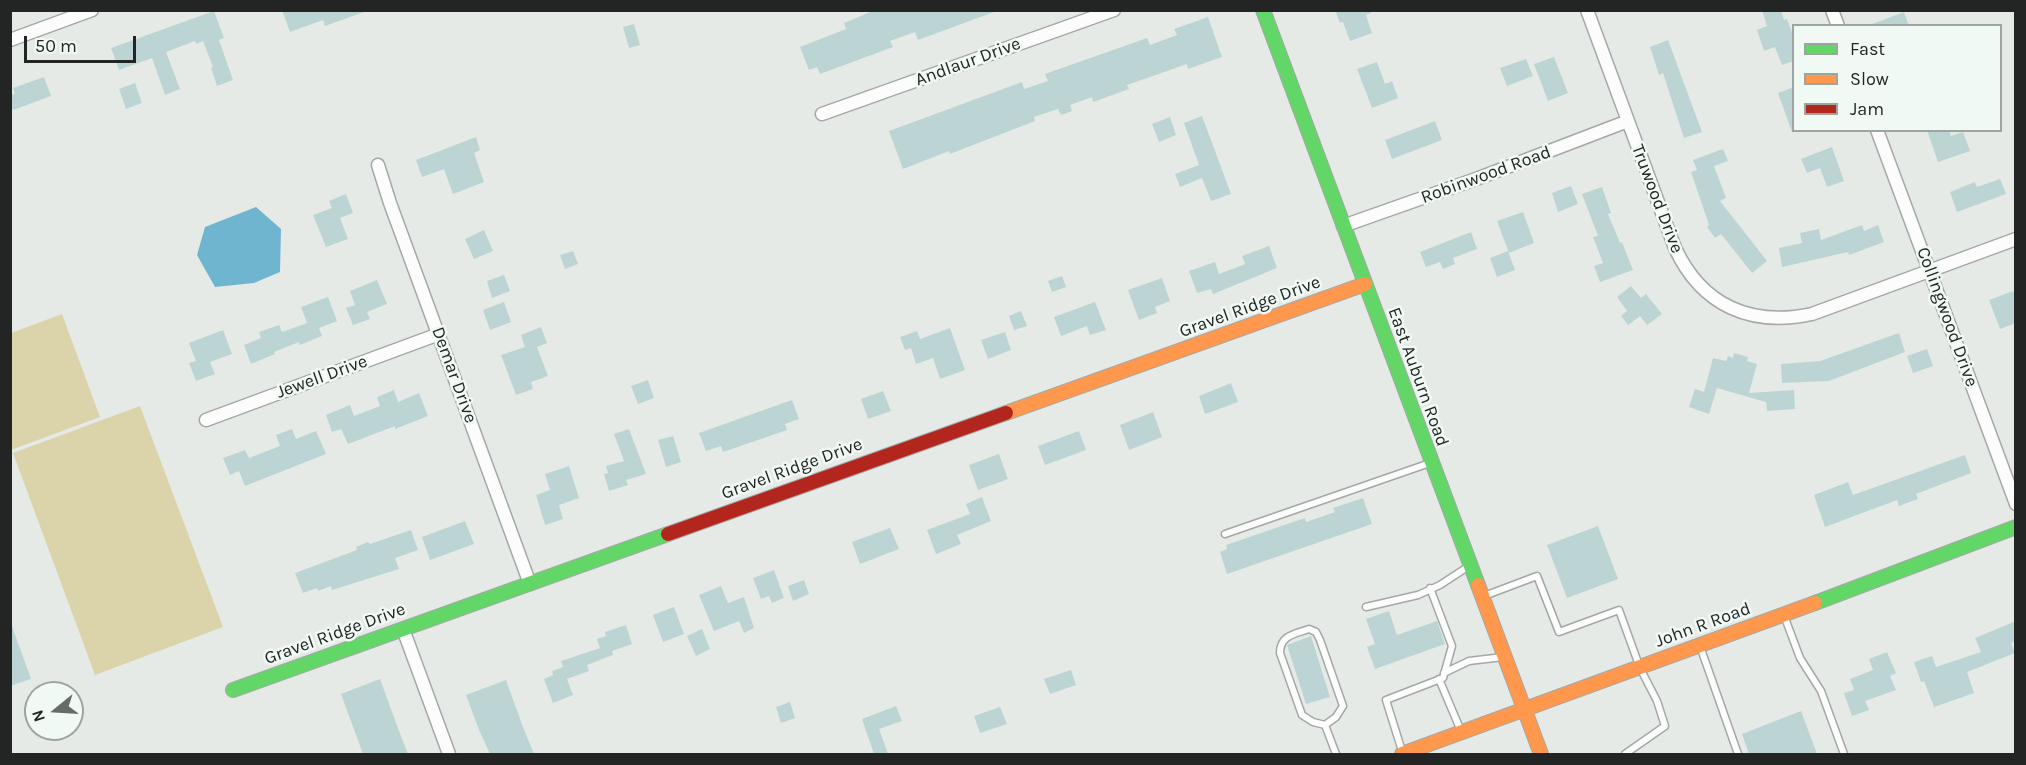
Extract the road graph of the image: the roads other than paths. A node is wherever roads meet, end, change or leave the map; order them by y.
1 (92, 10) edge
2 (1114, 10) edge
3 (1263, 10) edge
4 (1587, 10) edge
5 (69, 14) edge
6 (10, 40) edge
7 (822, 114) dead end
8 (1628, 121) junction
9 (1878, 132) edge
10 (378, 165) dead end
11 (1343, 226) junction
12 (2016, 239) edge
13 (1930, 271) junction
14 (1365, 284) junction
15 (439, 334) junction
16 (206, 420) dead end
17 (1431, 463) junction
18 (2016, 504) edge
19 (2016, 527) edge
20 (1225, 534) dead end
21 (1469, 566) junction
22 (530, 584) junction
23 (1430, 588) junction
24 (1481, 597) junction
25 (1366, 607) dead end
26 (1784, 615) junction
27 (403, 629) junction
28 (1700, 646) junction
29 (1503, 657) junction
30 (1640, 668) junction
31 (1444, 673) junction
32 (1439, 679) junction
33 (232, 690) dead end
34 (1524, 710) junction
35 (1325, 725) junction
36 (1462, 733) junction
37 (449, 754) edge
38 (1336, 754) edge
39 (1403, 754) edge
40 (1541, 754) edge
41 (1625, 754) edge
42 (1738, 754) edge
43 (1844, 754) edge

1 - 5 street
2 - 7 street, Andlaur Drive
3 - 11 main road, East Auburn Road
4 - 8 street, Truwood Drive
5 - 6 street
8 - 11 street, Robinwood Road
8 - 13 street, Truwood Drive
9 - 13 street, Collingwood Drive
10 - 15 street, Demar Drive
11 - 14 main road, East Auburn Road
12 - 13 street, Truwood Drive
13 - 18 street, Collingwood Drive
14 - 17 main road, East Auburn Road
14 - 22 main road, Gravel Ridge Drive
15 - 16 street, Jewell Drive
15 - 22 street, Demar Drive
17 - 20 lane
17 - 21 main road, East Auburn Road
19 - 26 main road, John R Road
21 - 23 lane
21 - 24 main road, East Auburn Road
22 - 27 main road, Gravel Ridge Drive
23 - 25 lane
23 - 31 lane
24 - 29 main road, East Auburn Road
24 - 30 lane
26 - 28 main road, John R Road
26 - 43 lane
27 - 33 main road, Gravel Ridge Drive
27 - 37 street
28 - 30 main road, John R Road
28 - 42 lane
29 - 31 lane
29 - 34 main road, East Auburn Road
30 - 34 main road, John R Road
30 - 41 lane
31 - 32 lane
32 - 36 lane
32 - 39 lane
34 - 36 main road, John R Road
34 - 40 main road, East Auburn Road
35 - 35 lane
35 - 38 lane
36 - 39 main road, John R Road

